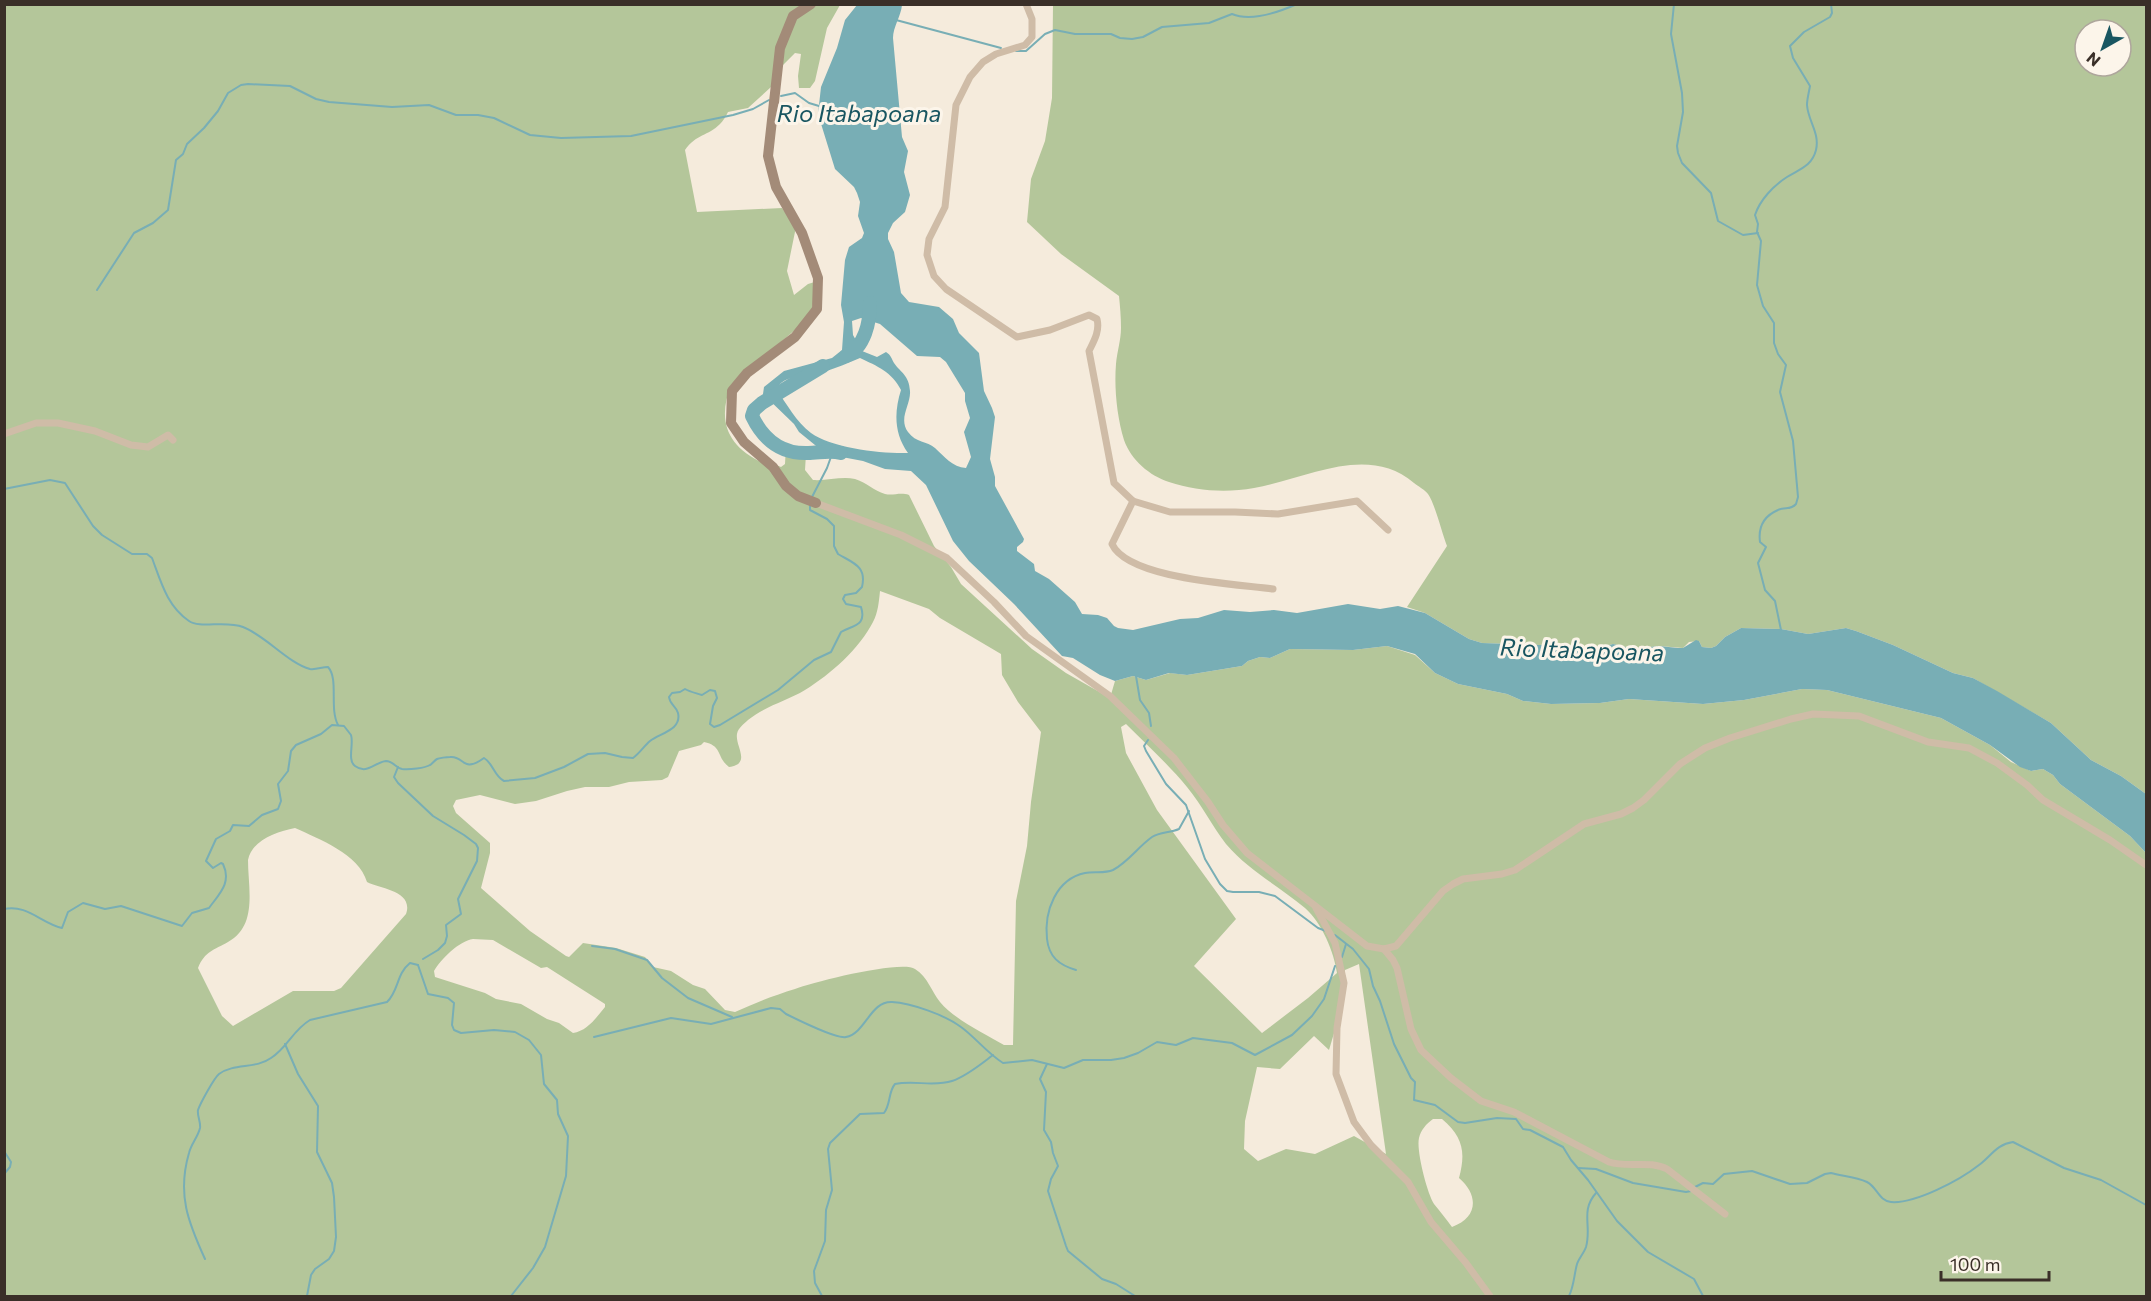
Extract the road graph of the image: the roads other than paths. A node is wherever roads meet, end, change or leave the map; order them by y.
1 (811, 4) edge
2 (1026, 4) edge
3 (4, 434) edge
4 (173, 440) dead end
5 (812, 501) joint
6 (1132, 501) junction
7 (1388, 530) dead end
8 (1273, 589) dead end
9 (2146, 865) edge
10 (1314, 906) junction
11 (1384, 949) junction
12 (1725, 1214) dead end
13 (1490, 1296) edge

1 - 5 street
2 - 6 street
3 - 4 street
5 - 10 street
6 - 7 street
6 - 8 street
9 - 11 street
10 - 11 street
10 - 13 street
11 - 12 street

